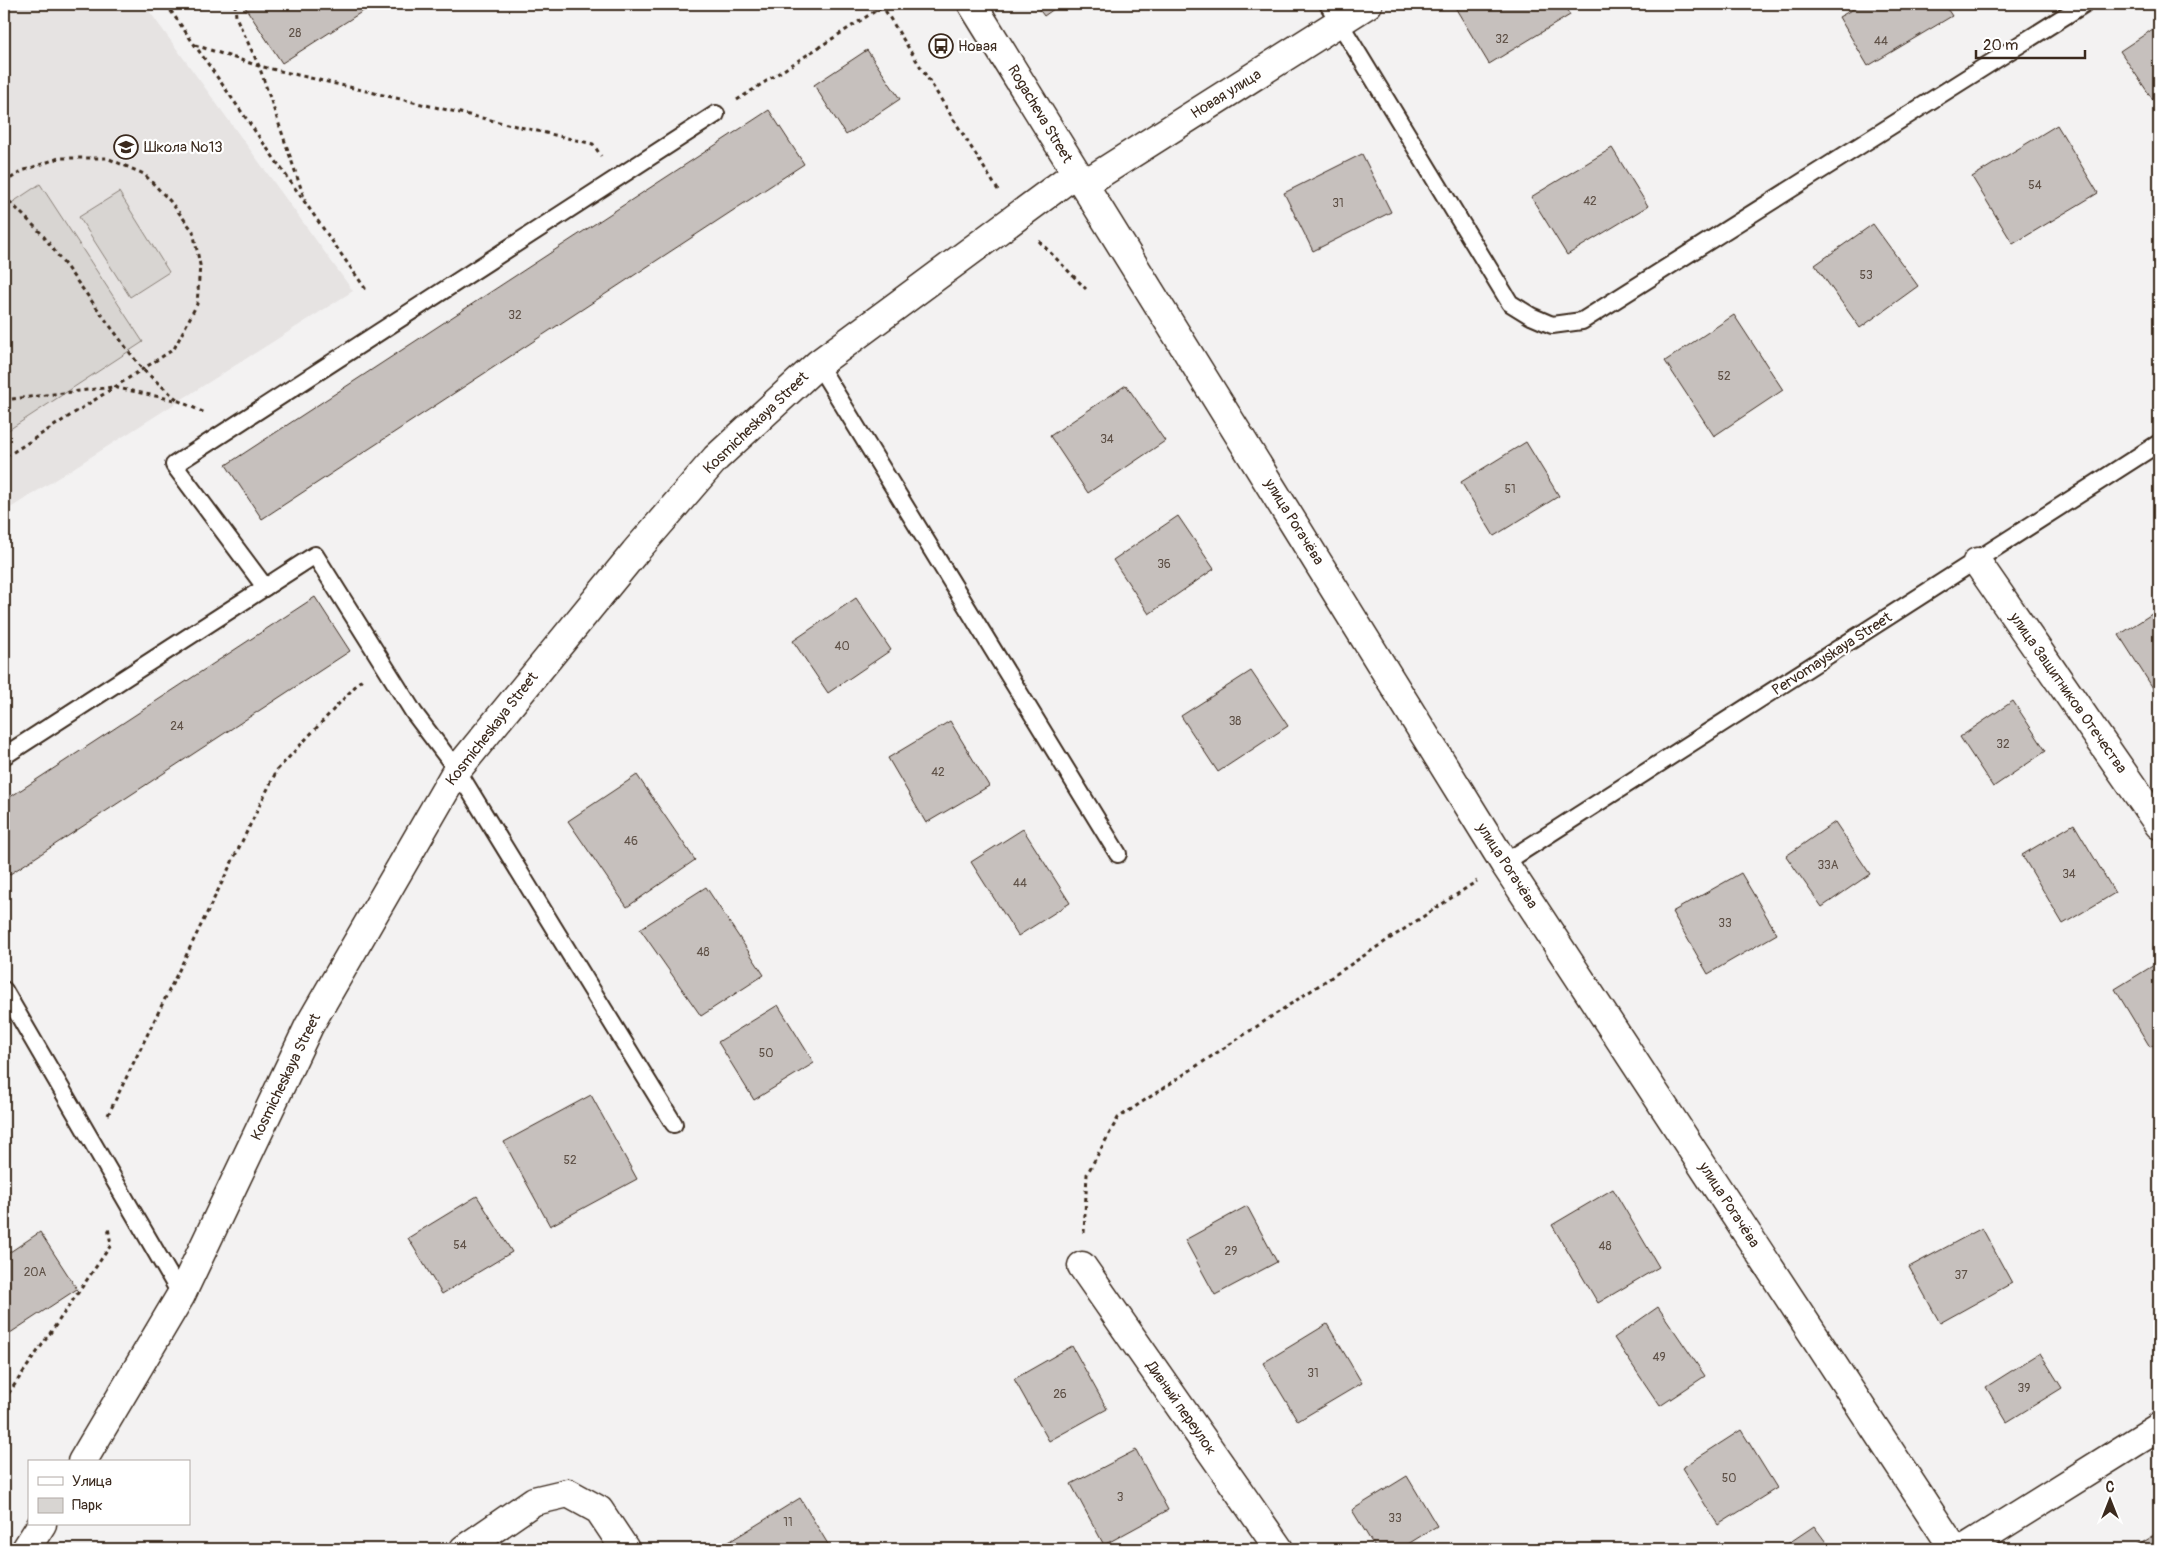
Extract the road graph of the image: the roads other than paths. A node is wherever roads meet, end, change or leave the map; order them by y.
1 (972, 4) edge
2 (1368, 4) edge
3 (2084, 4) edge
4 (1334, 13) edge
5 (716, 114) road end
6 (1080, 178) junction
7 (818, 364) junction
8 (2159, 443) edge
9 (1977, 562) junction
10 (265, 587) junction
11 (4, 756) edge
12 (457, 770) junction
13 (2159, 825) edge
14 (1118, 854) dead end
15 (1504, 864) junction
16 (4, 990) edge
17 (674, 1124) dead end
18 (1082, 1266) road end
19 (181, 1295) junction
20 (2159, 1428) edge
21 (83, 1460) edge
22 (41, 1526) edge
23 (26, 1549) edge
24 (464, 1549) edge
25 (625, 1549) edge
26 (1279, 1549) edge
27 (1954, 1549) edge
28 (1964, 1549) edge

1 - 6 street, Rogacheva Street
2 - 4 street, Новая улица
3 - 4 lane
4 - 6 street, Новая улица
5 - 10 lane
6 - 7 street, Kosmicheskaya Street
6 - 15 street, улица Рогачёва
7 - 12 street, Kosmicheskaya Street
7 - 14 lane
8 - 9 lane, Pervomayskaya Street
9 - 13 street, улица Защитников Отечества
9 - 15 lane, Pervomayskaya Street
10 - 11 lane
10 - 12 lane
12 - 17 lane
12 - 19 street, Kosmicheskaya Street
15 - 27 street, улица Рогачёва
16 - 19 lane
18 - 26 street, Дивный переулок
19 - 21 street, Kosmicheskaya Street
20 - 28 street
22 - 23 street
24 - 25 street

